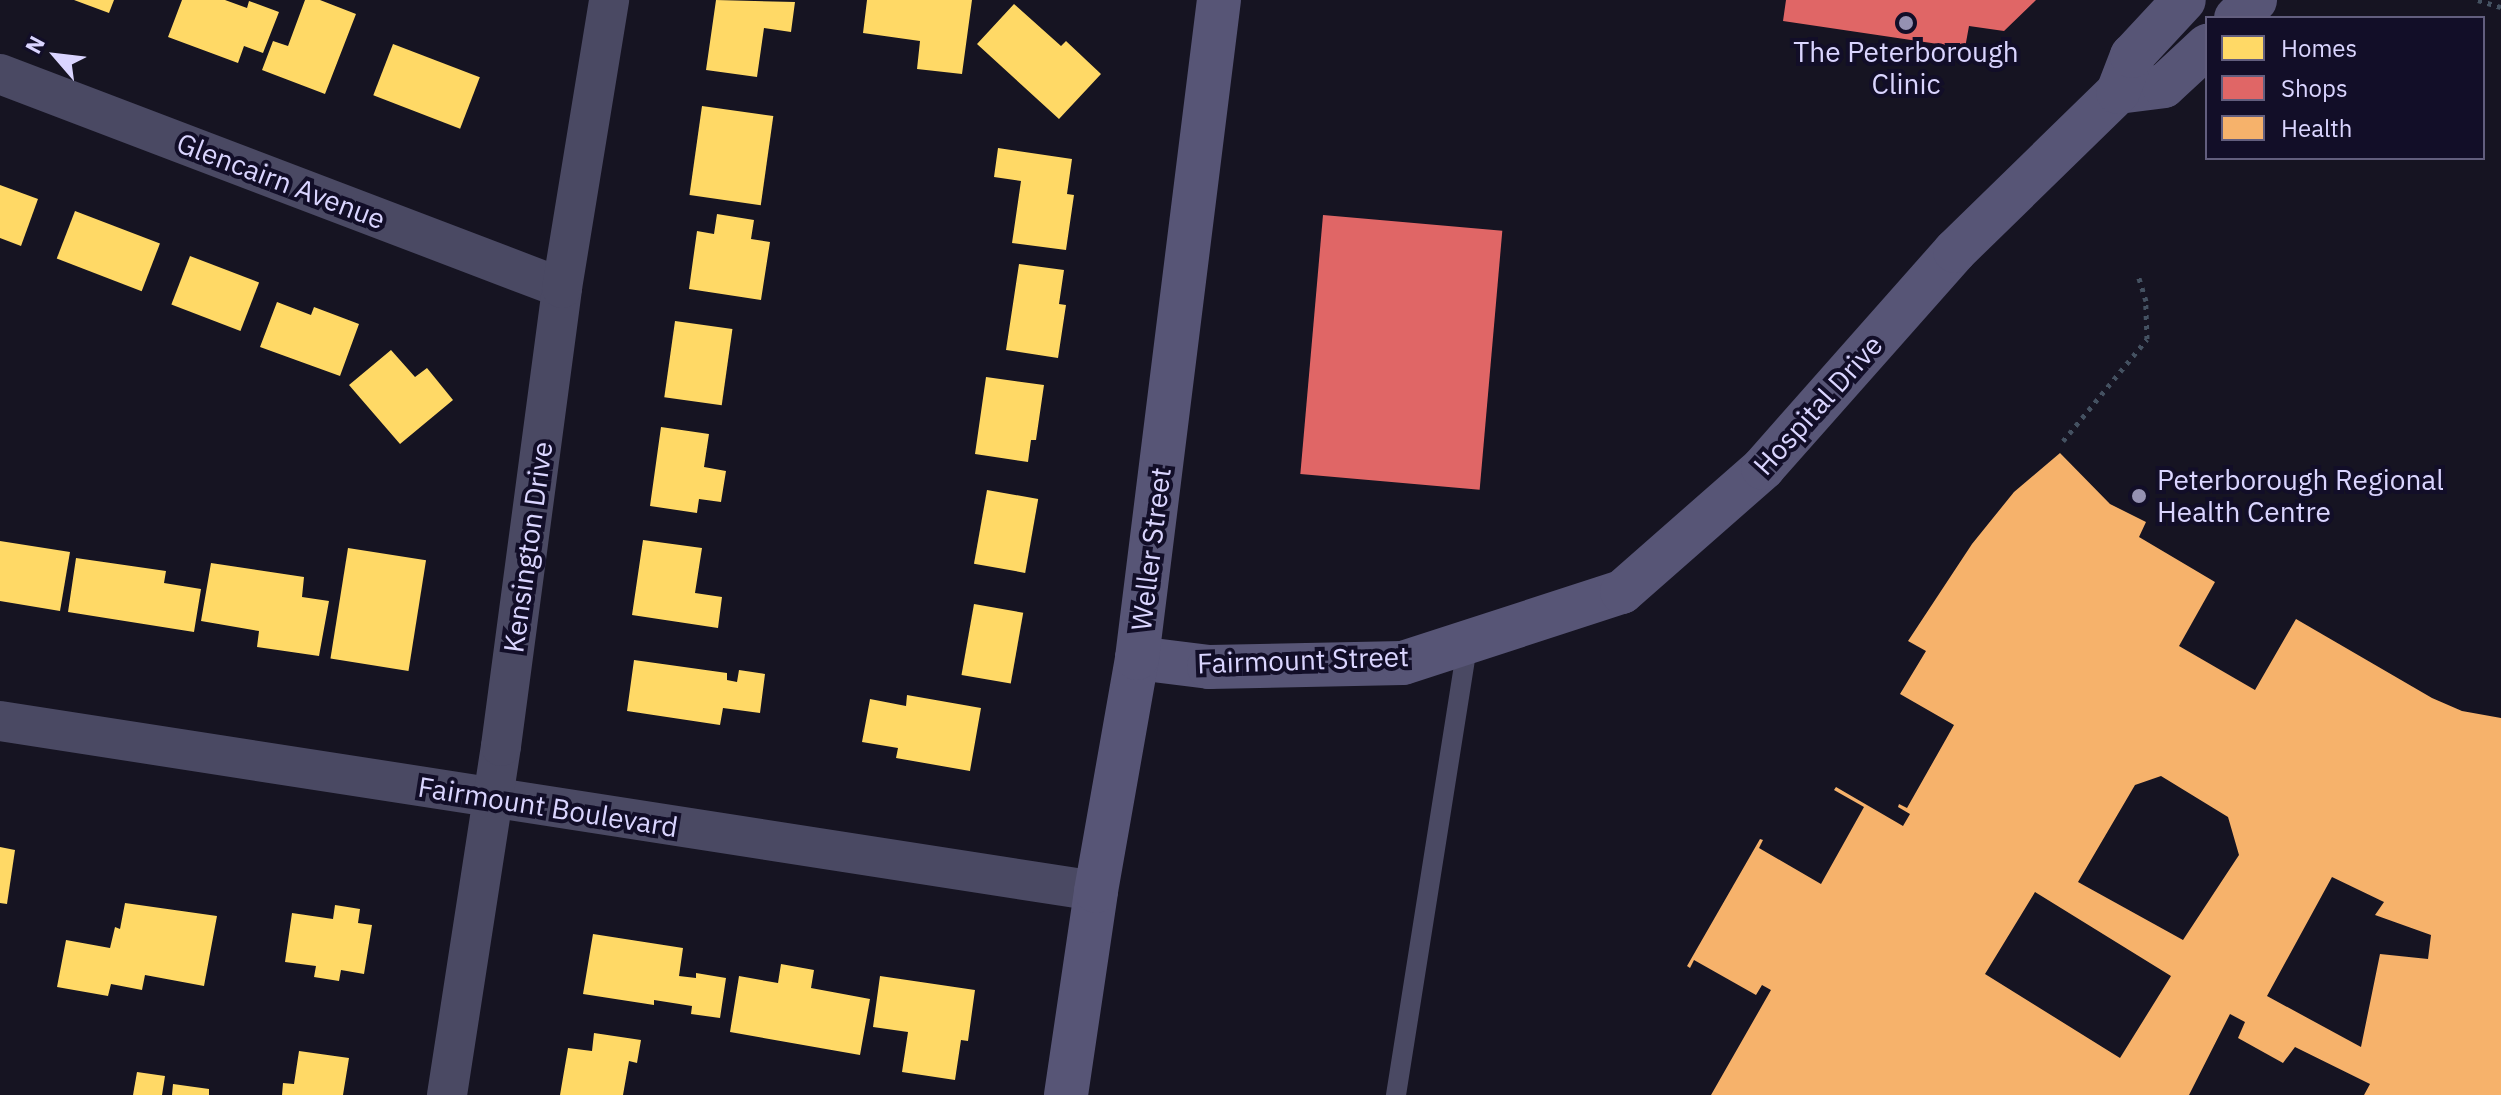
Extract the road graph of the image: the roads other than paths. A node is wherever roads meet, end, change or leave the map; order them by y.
1 (609, 0) edge
2 (1219, 0) edge
3 (2184, 0) edge
4 (2255, 0) edge
5 (2238, 16) edge
6 (2205, 48) edge
7 (0, 74) edge
8 (2118, 92) junction
9 (562, 288) junction
10 (1468, 642) junction
11 (1137, 658) junction
12 (0, 721) edge
13 (494, 799) junction
14 (1096, 891) junction
15 (447, 1095) edge
16 (1066, 1095) edge
17 (1396, 1095) edge

1 - 9 street, Kensington Drive
2 - 11 street, Weller Street
3 - 8 street, Hospital Drive
4 - 5 street
6 - 8 street
7 - 9 street, Glencairn Avenue
8 - 10 street, Hospital Drive
9 - 13 street, Kensington Drive
10 - 11 street, Fairmount Street
10 - 17 lane
11 - 14 street, Weller Street
12 - 13 street, Fairmount Boulevard
13 - 14 street, Fairmount Boulevard
13 - 15 street, Kensington Drive
14 - 16 street, Weller Street

